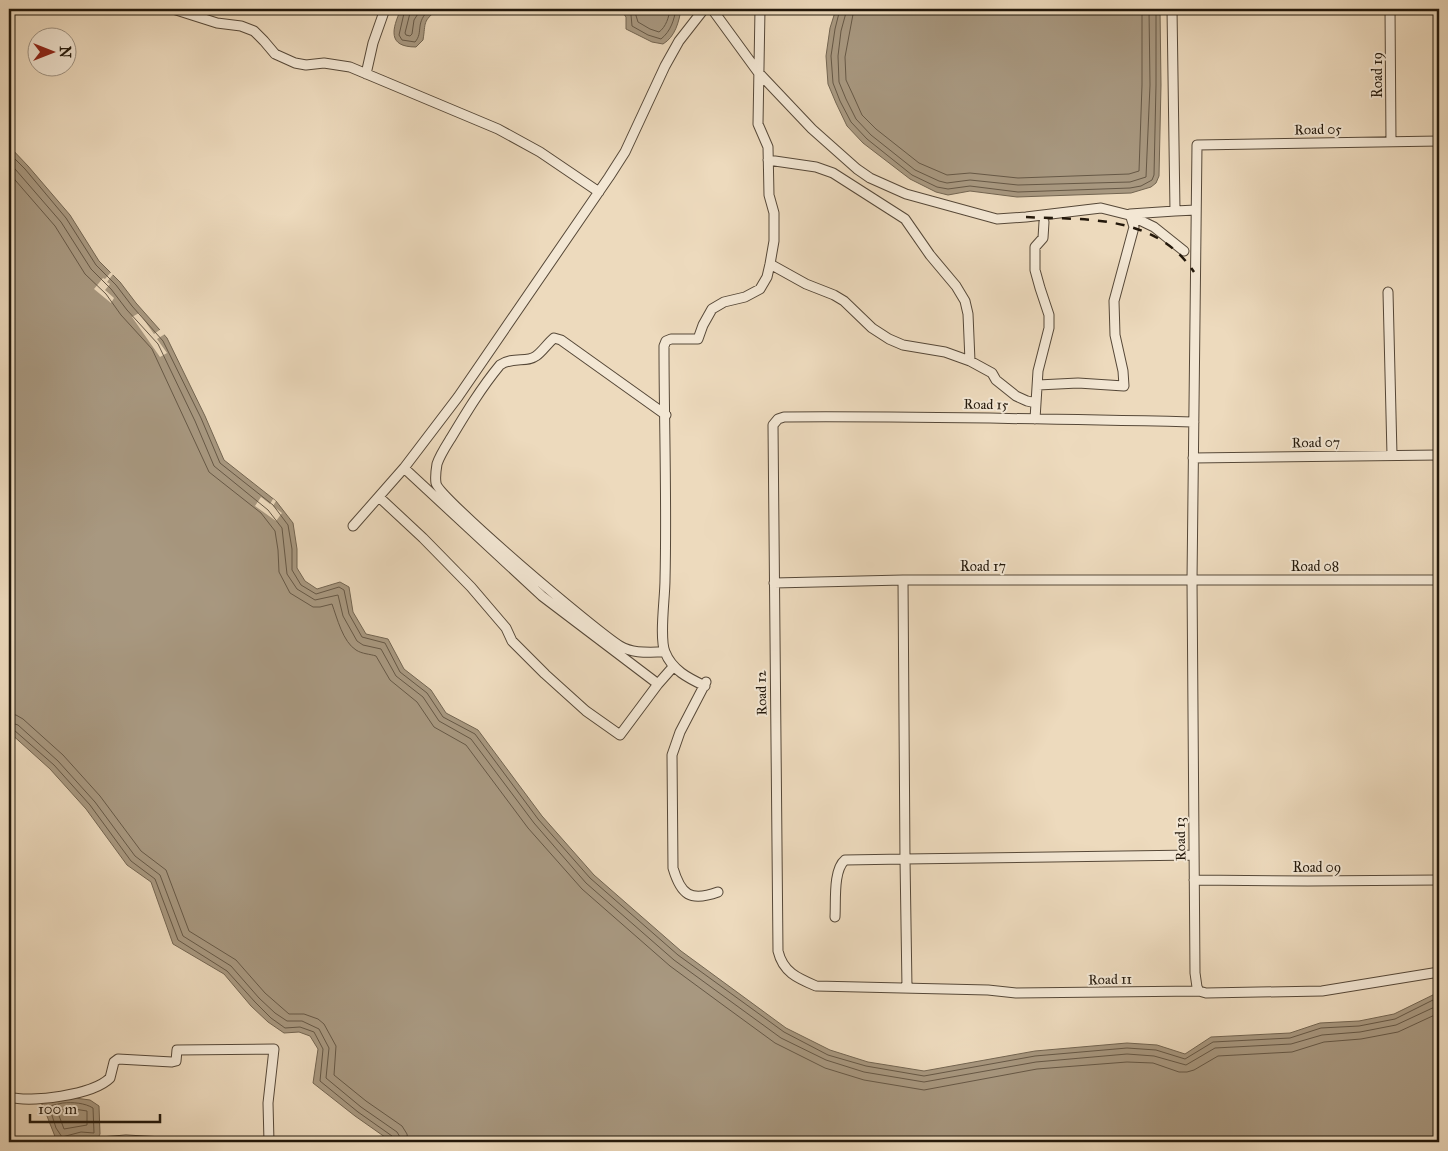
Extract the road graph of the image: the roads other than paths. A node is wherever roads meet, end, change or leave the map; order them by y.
1 (172, 9) edge
2 (385, 9) edge
3 (704, 9) edge
4 (712, 9) edge
5 (760, 9) edge
6 (1172, 9) edge
7 (1390, 9) edge
8 (758, 72) junction
9 (366, 74) junction
10 (1439, 141) edge
11 (1391, 142) junction
12 (1197, 145) joint
13 (768, 160) junction
14 (599, 192) junction
15 (1196, 210) junction
16 (1175, 211) junction
17 (1044, 222) dead end
18 (1184, 251) dead end
19 (770, 264) junction
20 (1388, 292) dead end
21 (970, 361) junction
22 (1038, 385) junction
23 (1036, 403) junction
24 (666, 415) junction
25 (1036, 418) junction
26 (778, 419) joint
27 (1194, 422) junction
28 (1392, 455) junction
29 (1439, 455) edge
30 (1193, 458) junction
31 (404, 468) junction
32 (378, 497) junction
33 (353, 526) dead end
34 (903, 580) junction
35 (1192, 580) junction
36 (1439, 580) edge
37 (774, 583) junction
38 (664, 652) junction
39 (673, 667) junction
40 (658, 684) junction
41 (1194, 855) junction
42 (905, 859) junction
43 (1194, 880) junction
44 (1439, 880) edge
45 (718, 892) dead end
46 (835, 916) dead end
47 (784, 968) joint
48 (1439, 972) edge
49 (907, 988) junction
50 (1199, 991) junction
51 (9, 1097) edge
52 (100, 1142) edge
53 (164, 1142) edge
54 (269, 1142) edge

1 - 9 street
2 - 9 street
3 - 14 street
4 - 8 street
5 - 8 street
6 - 16 street
7 - 11 street, Road 19
8 - 13 street
8 - 18 street
9 - 14 street
10 - 11 street, Road 05
11 - 12 street, Road 05
12 - 15 street, Road 13
13 - 19 street
13 - 21 street
14 - 31 street
15 - 16 street
15 - 27 street, Road 13
16 - 22 street
17 - 22 street
19 - 21 street
19 - 24 street
20 - 28 street
21 - 23 street
22 - 23 street
23 - 25 street
24 - 38 street
24 - 38 street
25 - 26 street, Road 15
25 - 27 street, Road 15
26 - 37 street, Road 12
27 - 30 street, Road 13
28 - 29 street, Road 07
28 - 30 street, Road 07
30 - 35 street, Road 13
31 - 32 street
31 - 40 street
32 - 33 street
32 - 40 street
34 - 35 street, Road 17
34 - 37 street, Road 17
34 - 42 street
35 - 36 street, Road 08
35 - 41 street, Road 13
37 - 47 street, Road 12
38 - 39 street
39 - 40 street
39 - 45 street
41 - 42 street
41 - 43 street, Road 13
42 - 46 street
42 - 49 street
43 - 44 street, Road 09
43 - 50 street, Road 13
47 - 49 street, Road 11
48 - 50 street, Road 11
49 - 50 street, Road 11
51 - 54 street
52 - 53 street

